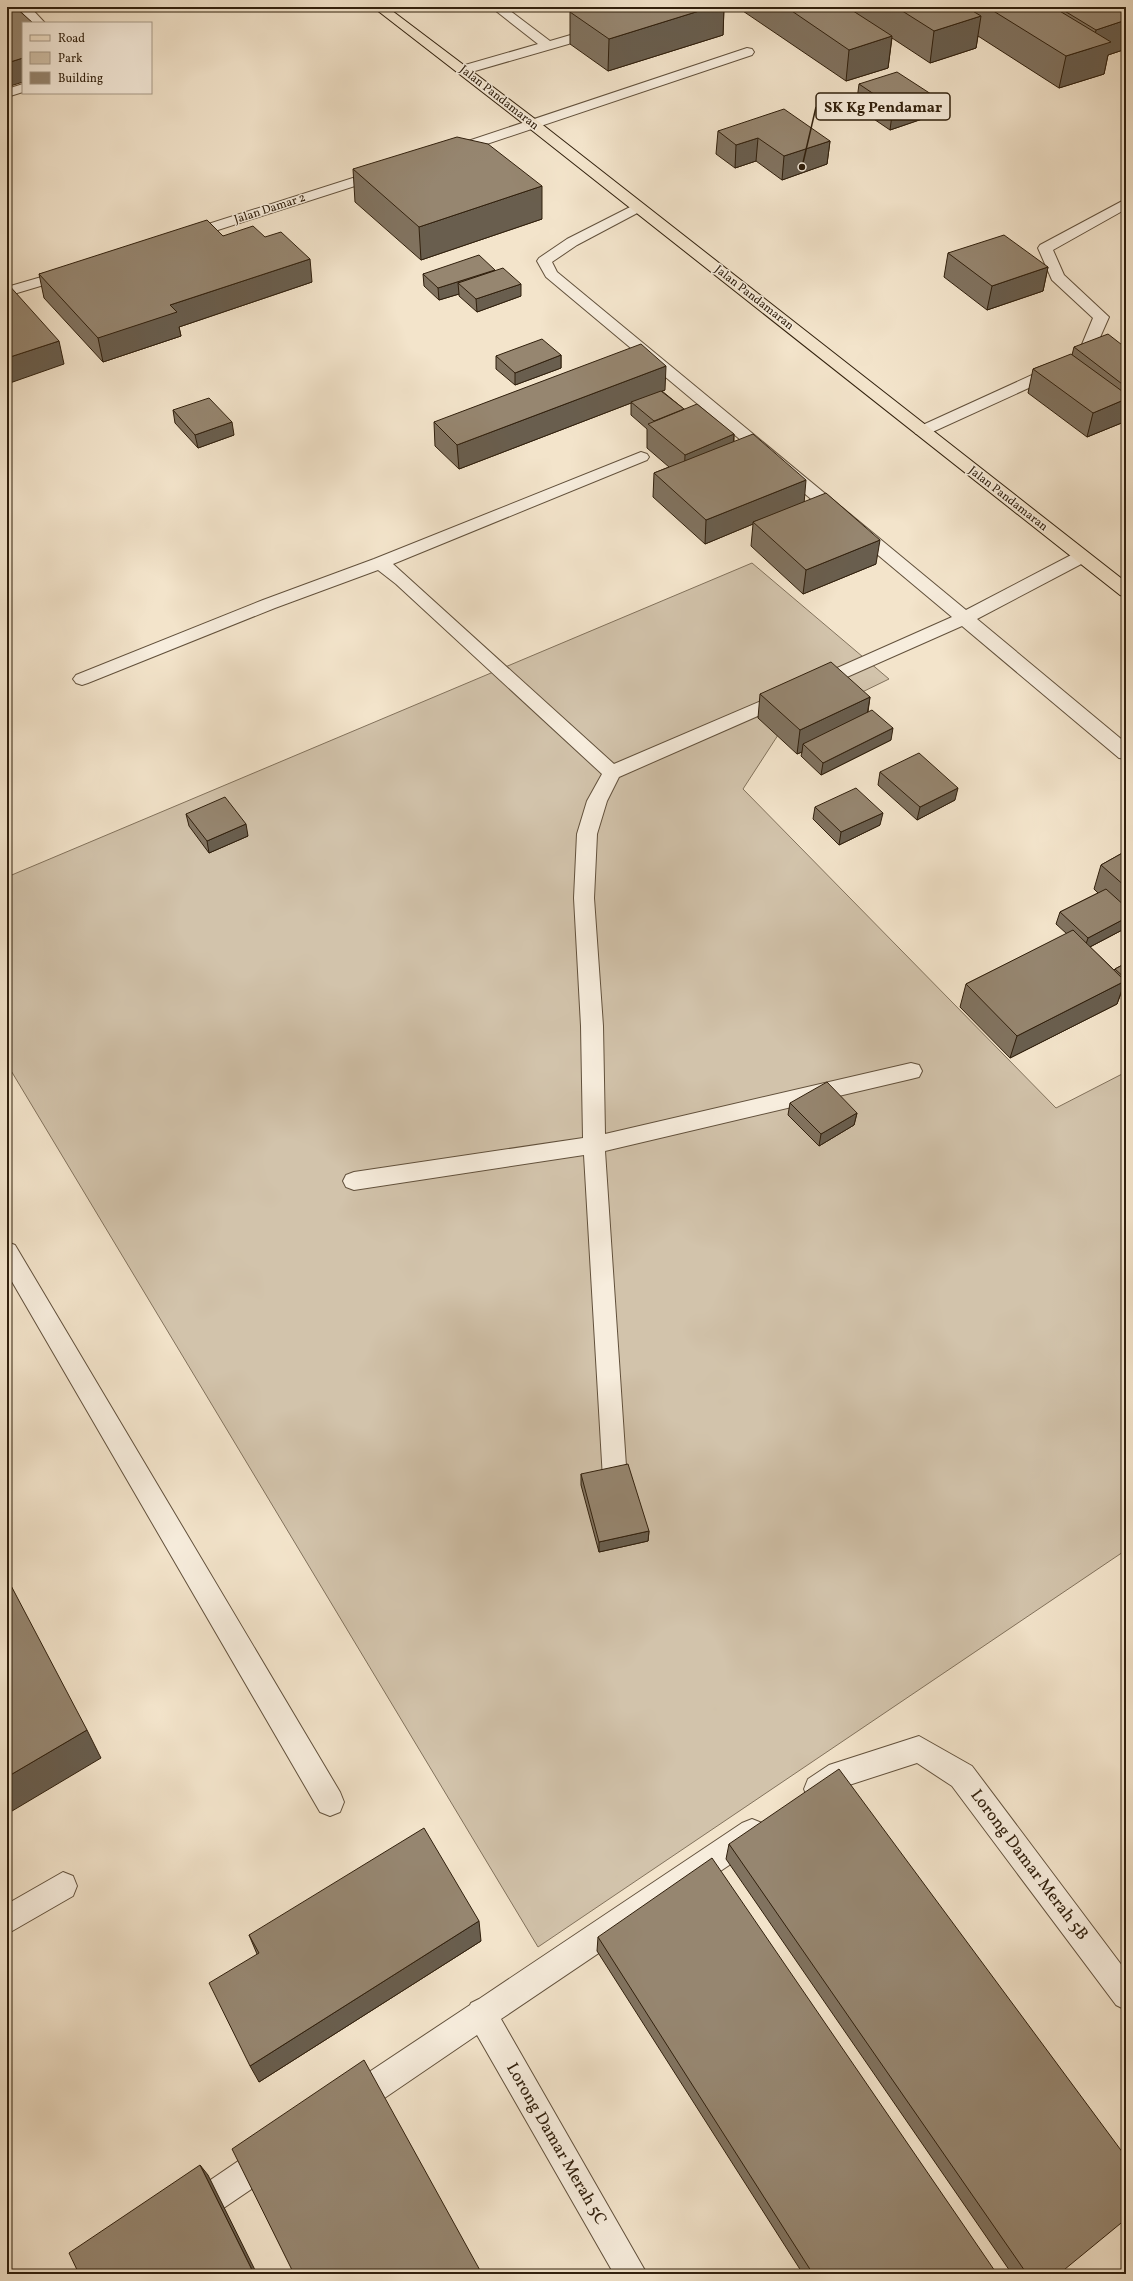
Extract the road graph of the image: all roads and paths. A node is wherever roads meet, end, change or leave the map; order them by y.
1 (23, 7) edge
2 (379, 7) edge
3 (497, 7) edge
4 (38, 22) edge
5 (610, 28) edge
6 (549, 46) junction
7 (747, 52) dead end
8 (463, 70) junction
9 (22, 88) edge
10 (7, 93) edge
11 (534, 125) junction
12 (436, 156) edge
13 (398, 168) edge
14 (1126, 203) edge
15 (638, 206) junction
16 (172, 240) edge
17 (82, 268) edge
18 (7, 292) edge
19 (922, 431) junction
20 (642, 457) dead end
21 (1081, 557) junction
22 (380, 563) junction
23 (1126, 591) edge
24 (965, 618) junction
25 (82, 679) dead end
26 (1126, 753) edge
27 (612, 773) junction
28 (911, 1070) dead end
29 (594, 1145) junction
30 (354, 1181) dead end
31 (7, 1252) edge
32 (616, 1496) edge
33 (800, 1801) edge
34 (330, 1802) dead end
35 (773, 1819) edge
36 (62, 1886) dead end
37 (7, 1920) edge
38 (1126, 1996) edge
39 (481, 2014) junction
40 (330, 2117) edge
41 (290, 2144) edge
42 (172, 2225) edge
43 (631, 2274) edge

1 - 4 street
2 - 8 main road, Jalan Pandamaran
3 - 6 street
5 - 6 street
6 - 8 street
7 - 11 street
8 - 11 main road, Jalan Pandamaran
9 - 10 street
11 - 12 street
11 - 15 main road, Jalan Pandamaran
13 - 16 street, Jalan Damar 2
14 - 19 street
15 - 19 main road, Jalan Pandamaran
15 - 24 street
17 - 18 street
19 - 21 main road, Jalan Pandamaran
20 - 22 street
21 - 23 main road, Jalan Pandamaran
21 - 24 street
22 - 25 street
22 - 27 street
24 - 26 street
24 - 27 street
27 - 29 street
28 - 29 street
29 - 30 street
29 - 32 street
31 - 34 street
33 - 38 street, Lorong Damar Merah 5B
35 - 39 street
36 - 37 street
39 - 40 street
39 - 43 street, Lorong Damar Merah 5C
41 - 42 street

